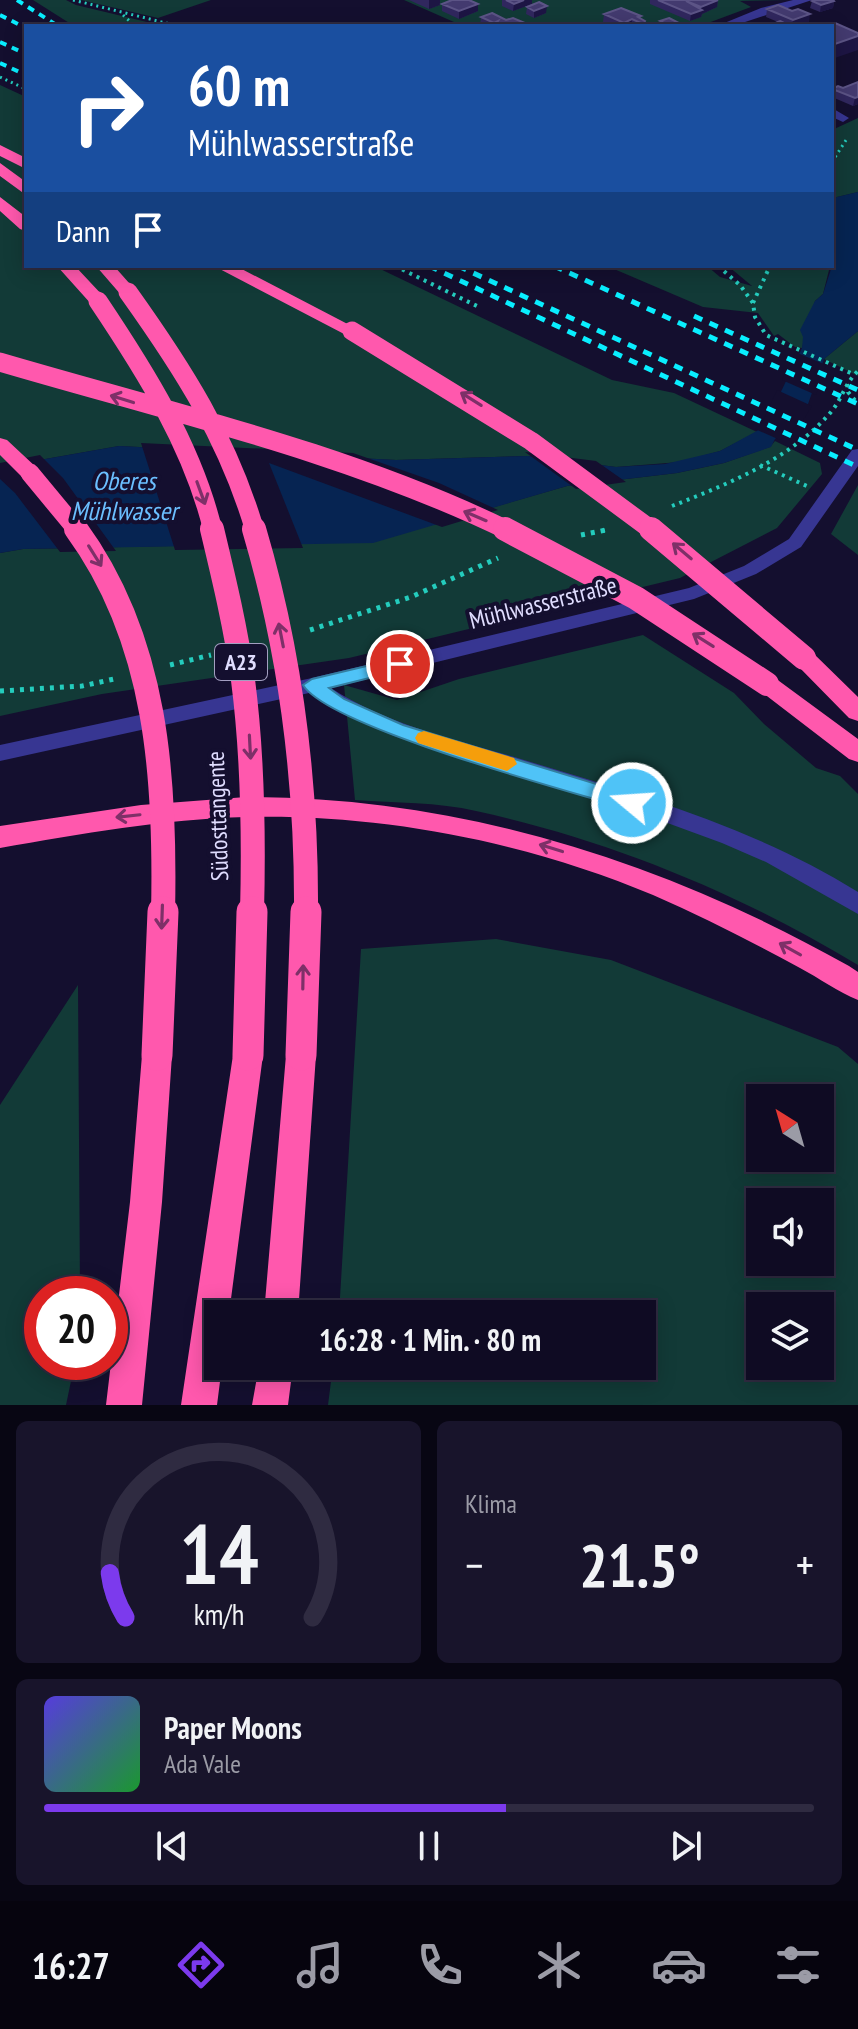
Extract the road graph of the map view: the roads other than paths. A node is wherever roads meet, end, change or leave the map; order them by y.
1 (807, 0) edge
2 (728, 24) edge
3 (0, 150) edge
4 (24, 163) edge
5 (0, 168) edge
6 (24, 188) edge
7 (0, 202) edge
8 (24, 224) edge
9 (68, 268) edge
10 (107, 268) edge
11 (227, 268) edge
12 (0, 362) edge
13 (0, 444) edge
14 (858, 454) edge
15 (312, 685) junction
16 (858, 712) edge
17 (858, 752) edge
18 (0, 753) edge
19 (0, 837) edge
20 (858, 904) edge
21 (858, 987) edge
22 (282, 1300) edge
23 (274, 1380) edge
24 (124, 1405) edge
25 (199, 1405) edge
26 (270, 1405) edge

1 - 2 street
3 - 4 highway
5 - 6 highway
7 - 8 highway
9 -> 25 highway, Südosttangente / A23, bridge
22 -> 10 highway, A23, bridge
16 -> 11 highway, bridge
17 -> 12 highway, bridge
13 -> 24 highway, bridge
14 - 15 street, Mühlwasserstraße
15 - 18 street, Mühlwasserstraße
15 - 20 street
21 -> 19 highway
23 - 26 highway

